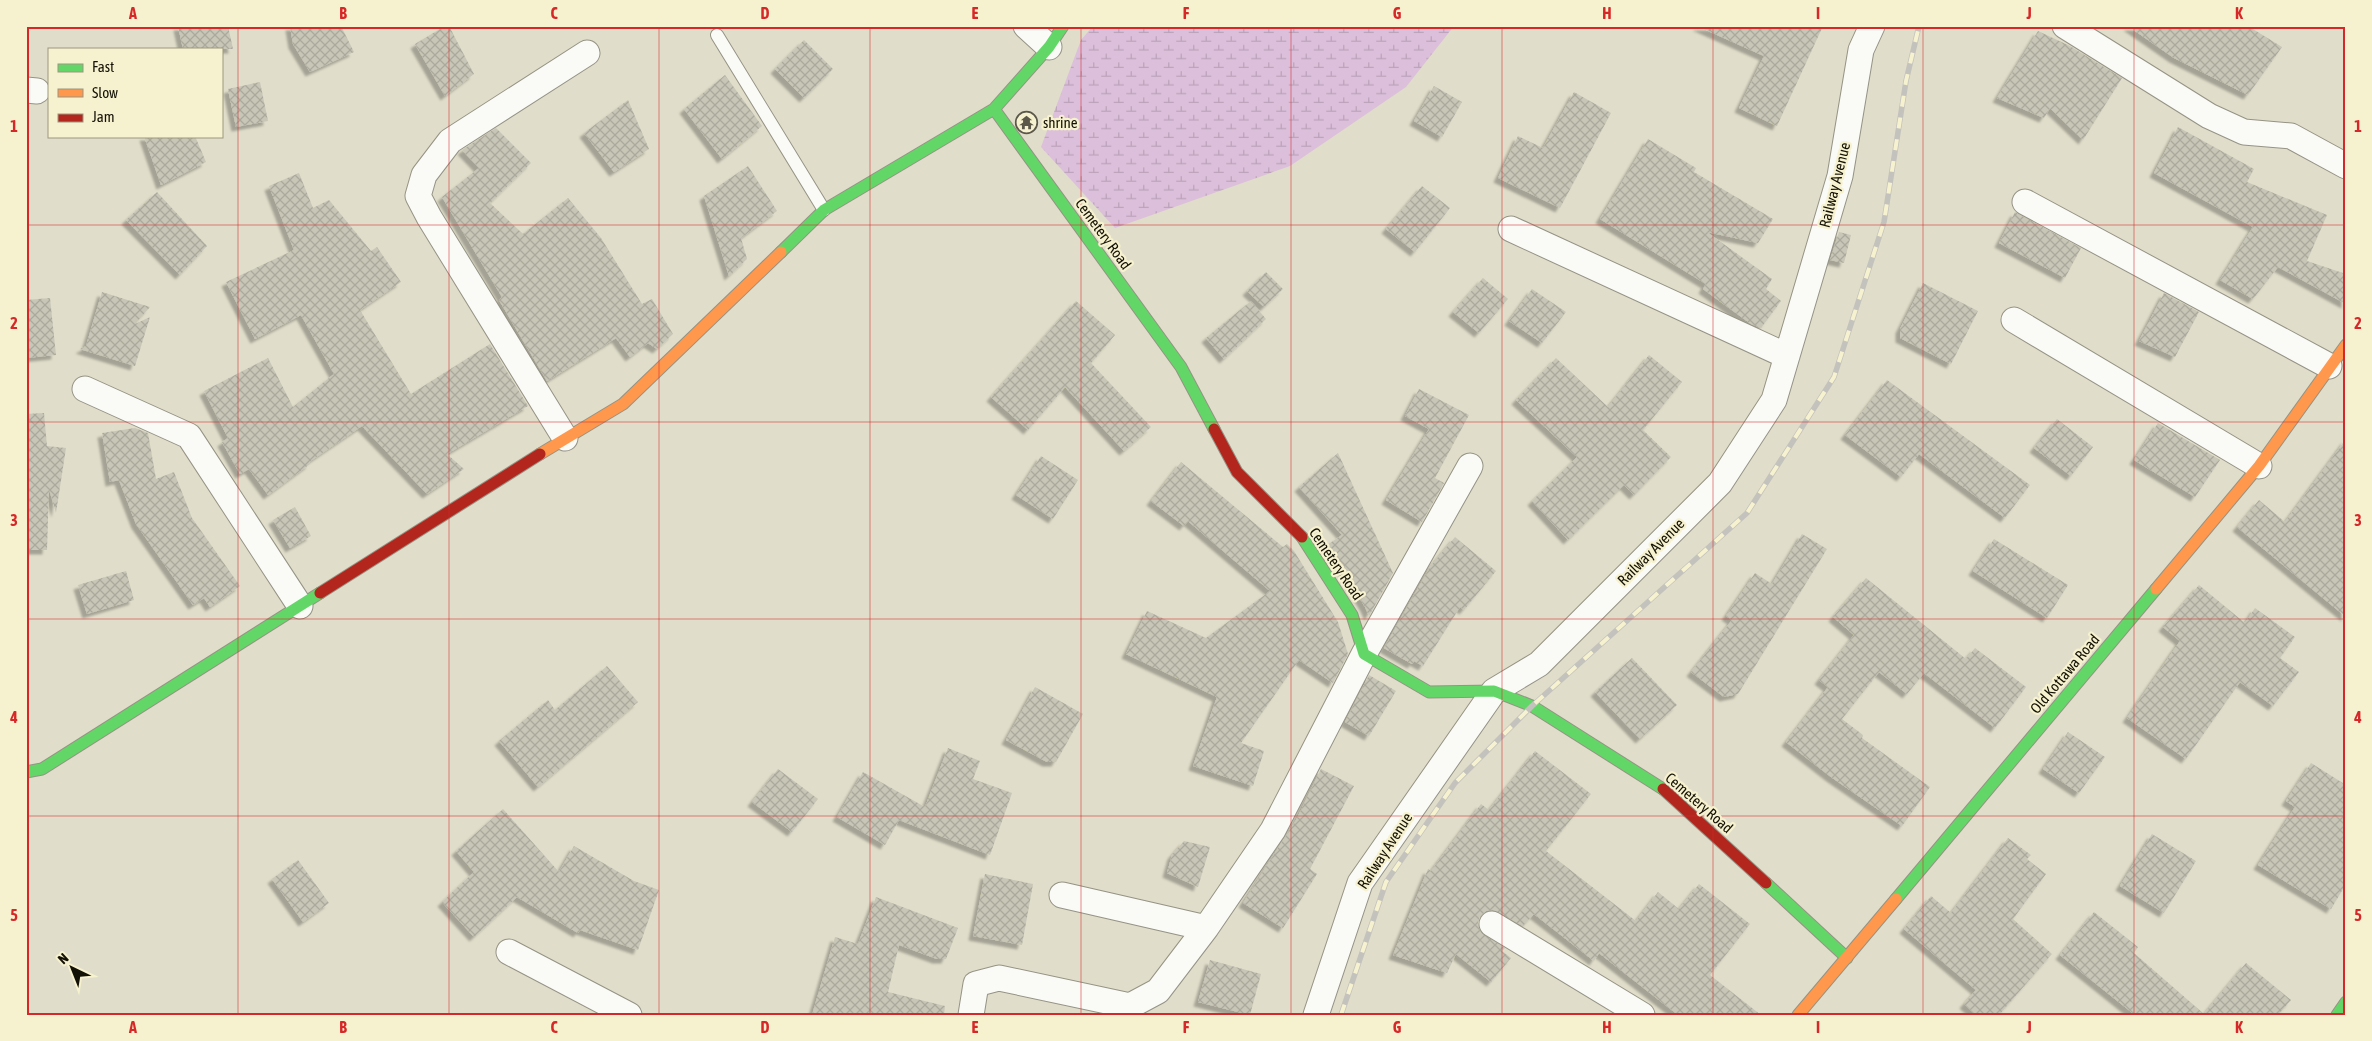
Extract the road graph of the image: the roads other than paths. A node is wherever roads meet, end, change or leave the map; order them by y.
1 (1026, 26) edge
2 (1063, 26) edge
3 (1872, 26) edge
4 (2065, 26) edge
5 (717, 35) dead end
6 (1049, 47) junction
7 (587, 53) dead end
8 (994, 109) junction
9 (2346, 166) edge
10 (2025, 202) dead end
11 (824, 210) junction
12 (1511, 229) dead end
13 (2014, 320) dead end
14 (2346, 345) edge
15 (1787, 356) junction
16 (2329, 366) junction
17 (85, 389) dead end
18 (565, 438) junction
19 (1470, 466) dead end
20 (2259, 466) junction
21 (300, 606) junction
22 (1364, 654) junction
23 (1494, 691) junction
24 (26, 772) edge
25 (1062, 895) dead end
26 (1492, 924) dead end
27 (1206, 928) junction
28 (509, 952) dead end
29 (1847, 958) junction
30 (2346, 1002) edge
31 (629, 1015) edge
32 (971, 1015) edge
33 (1316, 1015) edge
34 (1642, 1015) edge
35 (1798, 1015) edge
36 (2338, 1015) edge

1 - 6 street
2 - 6 main road
3 - 15 street, Railway Avenue
4 - 9 street
5 - 11 lane
6 - 8 main road
7 - 18 street
8 - 11 main road
8 - 22 main road, Cemetery Road
10 - 16 street
11 - 18 main road
12 - 15 street
13 - 20 street
14 - 16 main road, Old Kottawa Road
15 - 23 street, Railway Avenue
16 - 20 main road, Old Kottawa Road
17 - 21 street
18 - 21 main road
19 - 22 street
20 - 29 main road, Old Kottawa Road
21 - 24 main road
22 - 23 main road, Cemetery Road
22 - 27 street
23 - 29 main road, Cemetery Road
23 - 33 street, Railway Avenue
25 - 27 street
26 - 34 street
27 - 32 street
28 - 31 street
29 - 35 main road, Old Kottawa Road
30 - 36 main road

